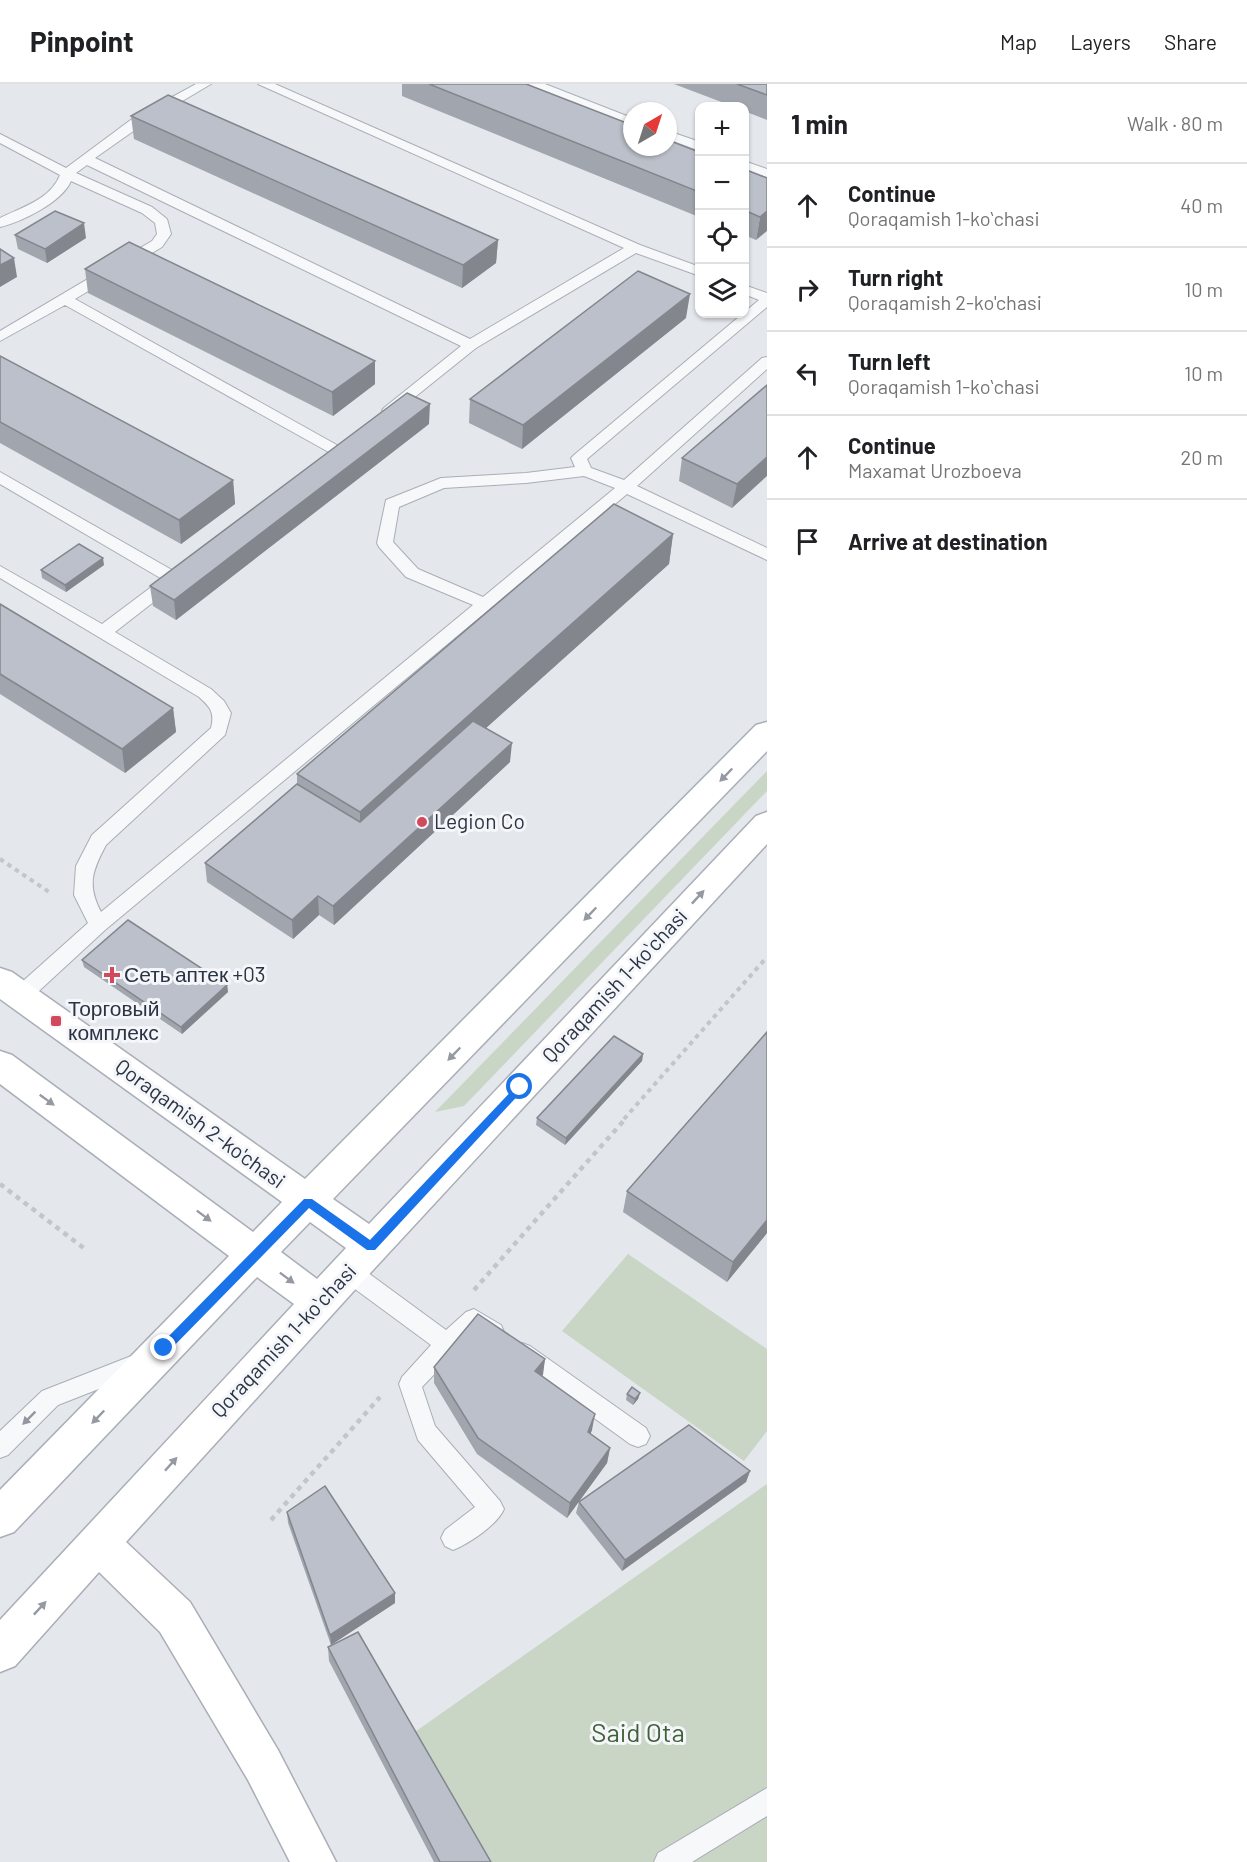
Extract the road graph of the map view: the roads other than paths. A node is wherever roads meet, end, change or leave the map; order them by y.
1 (205, 84) edge
2 (264, 84) edge
3 (534, 84) edge
4 (623, 119) edge
5 (0, 138) edge
6 (677, 138) edge
7 (695, 145) edge
8 (86, 159) junction
9 (749, 167) edge
10 (767, 173) edge
11 (67, 174) junction
12 (0, 223) edge
13 (635, 248) junction
14 (695, 270) edge
15 (749, 291) edge
16 (65, 299) junction
17 (767, 299) edge
18 (0, 337) edge
19 (471, 345) junction
20 (767, 362) edge
21 (374, 423) edge
22 (339, 452) edge
23 (585, 471) junction
24 (0, 477) edge
25 (626, 487) junction
26 (767, 555) edge
27 (0, 571) edge
28 (485, 604) junction
29 (104, 631) junction
30 (767, 733) edge
31 (767, 824) edge
32 (98, 925) junction
33 (10, 988) edge
34 (0, 1065) edge
35 (308, 1202) junction
36 (255, 1254) junction
37 (359, 1259) junction
38 (320, 1302) junction
39 (441, 1339) junction
40 (156, 1357) junction
41 (638, 1436) dead end
42 (0, 1447) edge
43 (0, 1518) edge
44 (453, 1538) dead end
45 (99, 1544) junction
46 (0, 1651) edge
47 (767, 1801) edge
48 (314, 1862) edge
49 (667, 1862) edge

1 - 8 lane
2 - 13 lane
3 - 4 lane
5 - 11 lane
6 - 7 lane
8 - 11 lane
8 - 19 lane
9 - 10 lane
11 - 12 lane
11 - 16 lane
13 - 14 lane
13 - 19 lane
15 - 17 lane
16 - 18 lane
16 - 22 lane
17 - 23 lane
19 - 21 lane
20 - 25 lane
23 - 25 lane
23 - 28 lane
24 - 29 lane
25 - 26 lane
25 - 28 lane
27 - 29 lane
28 - 32 lane
29 - 32 lane
30 -> 35 main road
37 -> 31 main road, Qoraqamish 1-koʻchasi
32 - 33 lane
33 - 35 main road, Qoraqamish 2-ko'chasi
34 -> 36 main road
35 - 36 main road
35 - 37 main road, Qoraqamish 2-ko'chasi
36 -> 38 main road
36 - 40 main road
37 - 38 main road, Qoraqamish 1-koʻchasi
37 - 39 lane
45 -> 38 main road, Qoraqamish 1-koʻchasi
39 - 41 lane
39 - 44 lane
40 -> 42 lane
40 -> 43 main road
46 -> 45 main road, Qoraqamish 1-koʻchasi
45 - 48 main road
47 - 49 lane

